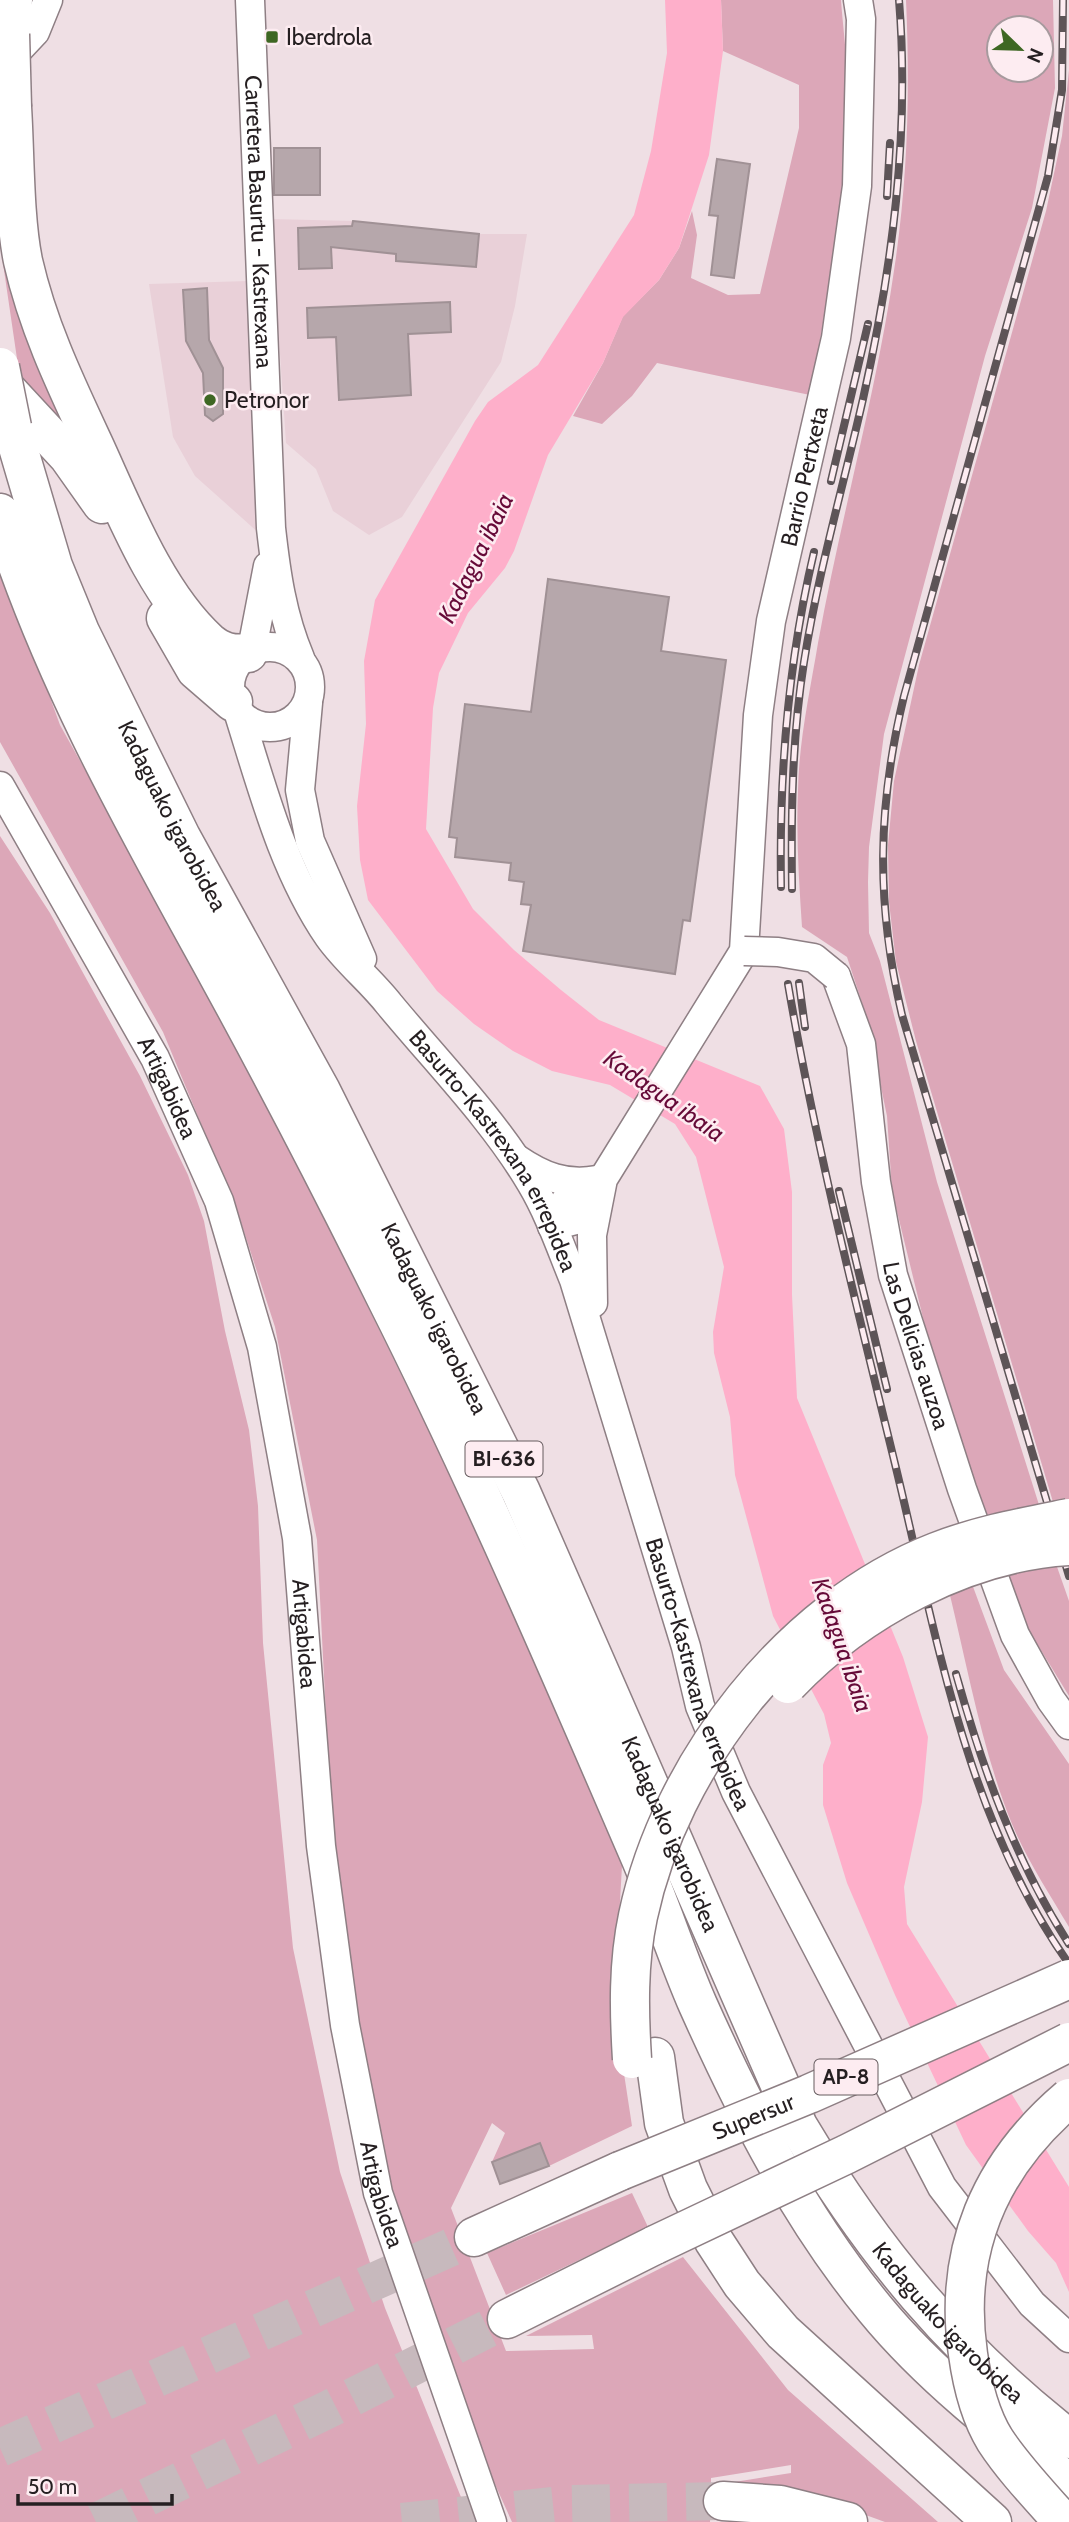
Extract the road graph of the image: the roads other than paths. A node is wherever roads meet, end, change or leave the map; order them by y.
1 (48, 0) edge
2 (250, 0) edge
3 (858, 0) edge
4 (8, 34) edge
5 (0, 367) edge
6 (0, 383) edge
7 (0, 513) edge
8 (271, 528) junction
9 (250, 651) junction
10 (300, 658) junction
11 (308, 703) junction
12 (235, 707) junction
13 (0, 786) edge
14 (744, 951) junction
15 (377, 990) junction
16 (510, 1154) junction
17 (599, 1187) junction
18 (552, 1226) junction
19 (597, 1358) junction
20 (1069, 1518) edge
21 (1069, 1546) edge
22 (1060, 1698) edge
23 (1069, 1725) edge
24 (1069, 1955) edge
25 (1069, 1979) edge
26 (979, 2017) junction
27 (1069, 2042) edge
28 (644, 2058) junction
29 (1069, 2098) edge
30 (474, 2236) tunnel mouth
31 (506, 2319) tunnel mouth
32 (1069, 2338) edge
33 (847, 2407) junction
34 (1069, 2439) edge
35 (1069, 2483) edge
36 (723, 2501) tunnel mouth
37 (492, 2522) edge
38 (848, 2522) edge
39 (960, 2522) edge
40 (992, 2522) edge
41 (1063, 2522) edge

1 - 4 street
2 - 8 street, Carretera Basurtu - Kastrexana
3 - 14 street, Barrio Pertxeta
4 - 9 highway, bridge
5 - 34 highway, Kadaguako igarobidea / BI-636, bridge
6 - 12 highway
7 - 35 highway, Kadaguako igarobidea / BI-636
8 - 9 street
8 - 10 street
9 - 10 street
9 - 12 street
10 - 11 street
11 - 12 street
11 - 15 street, Basurto-Kastrexana errepidea
12 - 15 street, Basurto-Kastrexana errepidea
13 - 37 street, Artigabidea
14 - 17 street
14 - 22 street, Las Delicias auzoa, bridge
15 - 16 street, Basurto-Kastrexana errepidea
16 - 17 street
16 - 18 street, Basurto-Kastrexana errepidea
17 - 18 street
17 - 19 street
18 - 19 street, Basurto-Kastrexana errepidea
19 - 32 street, Basurto-Kastrexana errepidea
20 - 28 highway, bridge
21 - 28 highway, bridge
22 - 23 street, Las Delicias auzoa
24 - 26 highway, bridge
25 - 26 highway, Supersur / AP-8, bridge
26 - 30 highway, Supersur / AP-8, bridge
27 - 31 highway, bridge
28 - 33 highway
29 - 41 highway, bridge
33 - 39 highway
33 - 40 highway
36 - 38 highway

